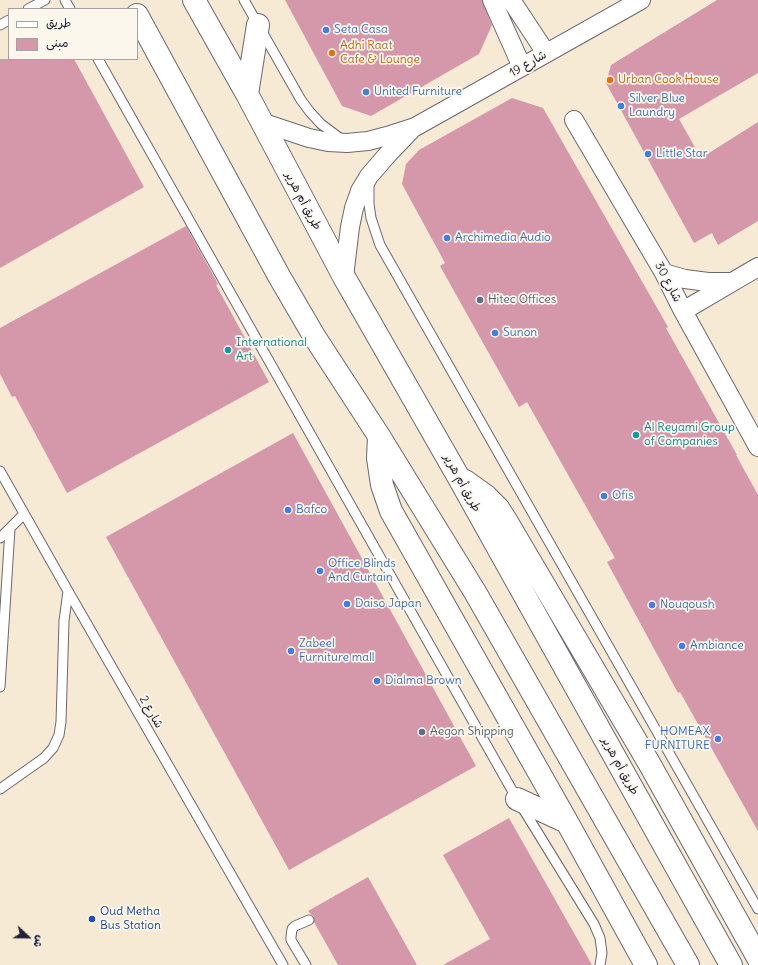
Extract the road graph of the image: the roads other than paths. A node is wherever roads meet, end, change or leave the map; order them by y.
1 (44, 0) edge
2 (194, 0) edge
3 (244, 0) edge
4 (492, 0) edge
5 (511, 0) edge
6 (641, 0) edge
7 (30, 8) edge
8 (138, 16) edge
9 (258, 25) junction
10 (546, 53) junction
11 (99, 60) edge
12 (522, 67) junction
13 (246, 94) junction
14 (574, 120) dead end
15 (261, 122) junction
16 (414, 127) junction
17 (347, 143) junction
18 (369, 176) junction
19 (758, 267) edge
20 (664, 273) junction
21 (344, 276) junction
22 (732, 282) junction
23 (683, 311) junction
24 (379, 436) junction
25 (758, 447) edge
26 (0, 471) edge
27 (459, 478) junction
28 (24, 514) junction
29 (10, 529) junction
30 (0, 538) edge
31 (68, 591) junction
32 (1, 660) edge
33 (0, 687) edge
34 (0, 789) edge
35 (517, 799) junction
36 (567, 822) junction
37 (758, 909) edge
38 (308, 920) dead end
39 (758, 958) edge
40 (641, 962) edge
41 (283, 965) edge
42 (306, 965) edge
43 (600, 965) edge
44 (688, 965) edge
45 (731, 965) edge

1 - 7 lane
2 - 13 main road, طريق أم هرير
3 - 9 lane
4 - 12 street
5 - 10 street
6 - 10 street, شارع 19
8 - 24 main road
9 - 13 main road
9 - 17 lane
10 - 12 street, شارع 19
11 - 35 lane
12 - 16 street, شارع 19
13 - 15 main road, طريق أم هرير
14 - 20 street, شارع 30
15 - 17 street, شارع 19
15 - 21 main road, طريق أم هرير
16 - 17 street, شارع 19
16 - 18 street, شارع 19
18 - 21 street, شارع 19
18 - 37 lane
19 - 22 street
20 - 22 street
20 - 23 street, شارع 30
21 - 27 main road, طريق أم هرير
22 - 23 street
23 - 25 street, شارع 30
24 - 36 main road
24 - 44 main road
26 - 28 lane, شارع 2
27 - 39 main road
27 - 45 main road, طريق أم هرير
28 - 29 lane
28 - 31 lane, شارع 2
29 - 30 lane
29 - 32 lane
31 - 34 lane
31 - 41 lane, شارع 2
32 - 33 lane
35 - 36 main road
35 - 43 lane
36 - 40 main road
38 - 42 lane

